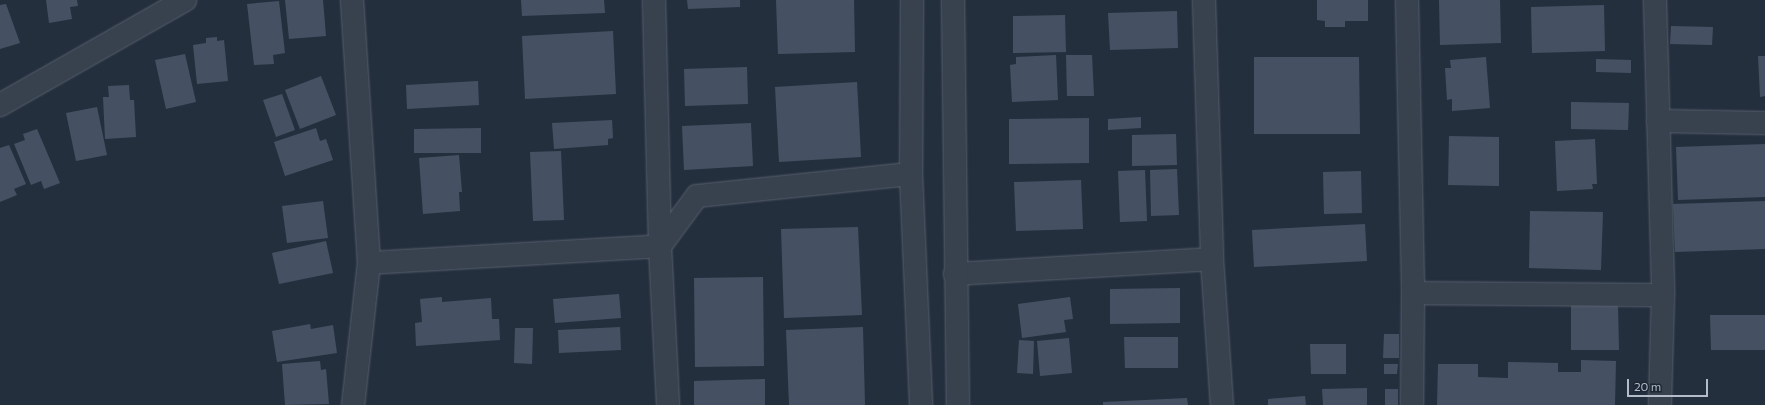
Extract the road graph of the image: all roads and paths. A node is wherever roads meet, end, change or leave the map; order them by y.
1 (185, 0) edge
2 (352, 0) edge
3 (654, 0) edge
4 (912, 0) edge
5 (953, 0) edge
6 (1204, 0) edge
7 (1406, 0) edge
8 (1655, 0) edge
9 (0, 105) edge
10 (1658, 121) junction
11 (1765, 123) edge
12 (911, 174) junction
13 (660, 246) junction
14 (1212, 259) junction
15 (369, 263) junction
16 (955, 274) junction
17 (1413, 293) junction
18 (1663, 295) junction
19 (353, 405) edge
20 (668, 405) edge
21 (921, 405) edge
22 (958, 405) edge
23 (1222, 405) edge
24 (1412, 405) edge
25 (1660, 405) edge

1 - 9 street
2 - 15 street
3 - 13 street
4 - 12 street
5 - 16 street
6 - 14 street
7 - 17 street
8 - 10 street
10 - 11 street
10 - 18 street
12 - 13 street
12 - 21 street
13 - 15 street
13 - 20 street
14 - 16 street
14 - 23 street
15 - 19 street
16 - 22 street
17 - 18 street
17 - 24 street
18 - 25 street

